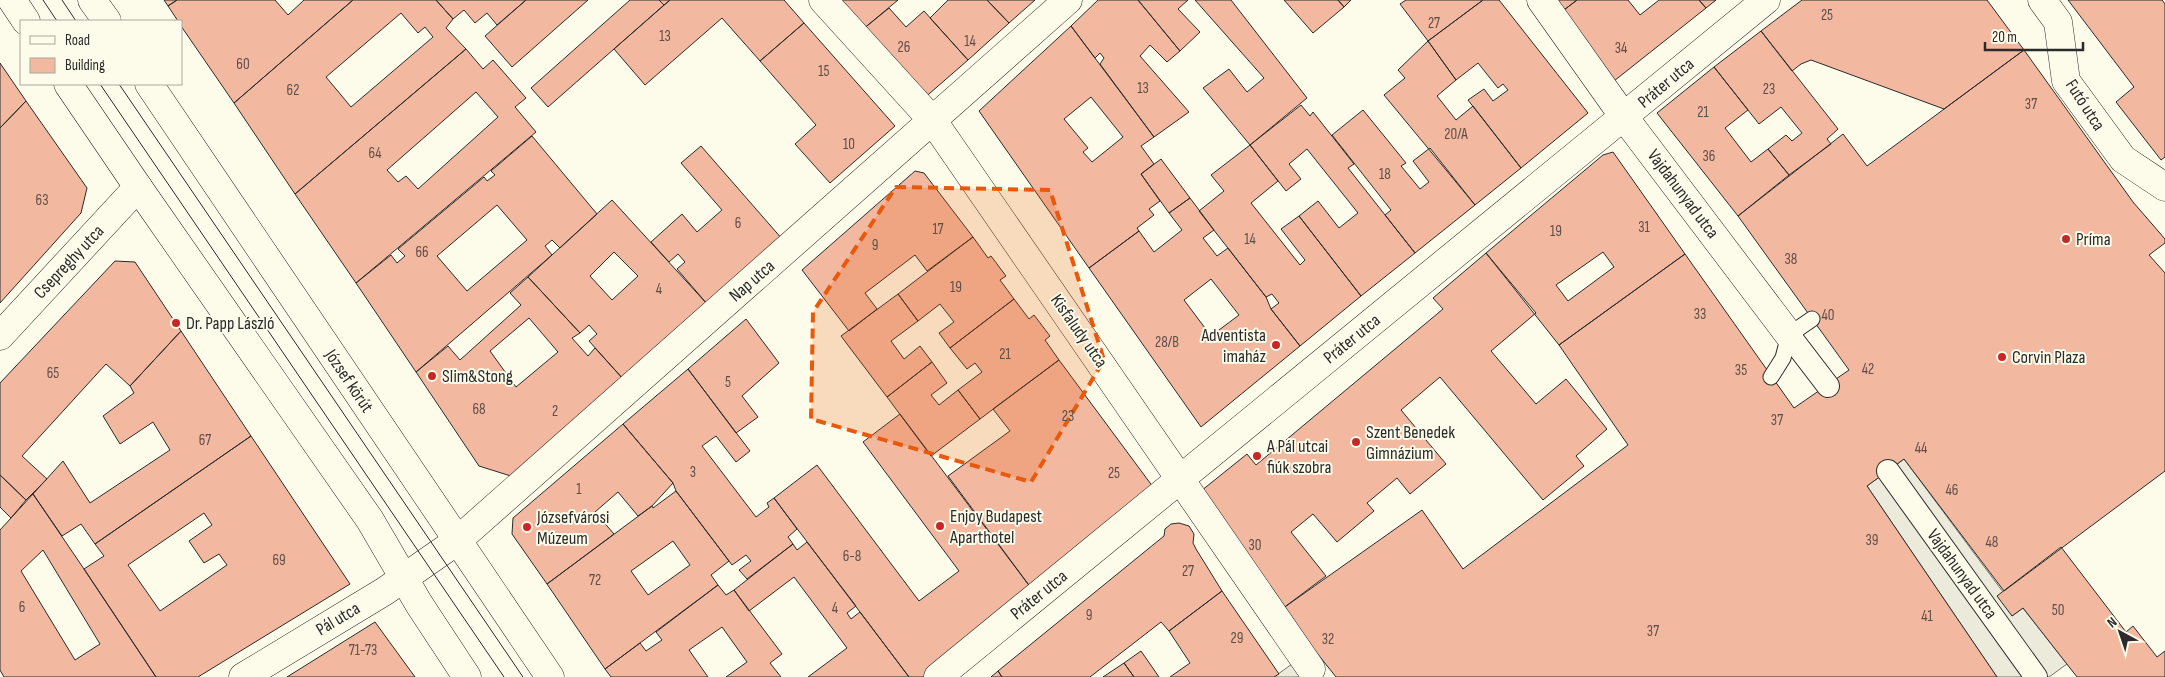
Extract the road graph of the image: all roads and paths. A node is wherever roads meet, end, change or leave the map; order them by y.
1 (12, 0) edge
2 (92, 0) edge
3 (822, 0) edge
4 (1068, 0) edge
5 (1541, 0) edge
6 (1766, 0) edge
7 (2042, 0) edge
8 (25, 20) edge
9 (106, 20) edge
10 (69, 85) edge
11 (150, 85) edge
12 (1624, 117) junction
13 (933, 121) junction
14 (138, 187) junction
15 (2165, 187) edge
16 (1812, 319) dead end
17 (1789, 335) junction
18 (0, 336) edge
19 (1771, 377) dead end
20 (1828, 386) dead end
21 (1888, 471) dead end
22 (1181, 478) junction
23 (458, 541) junction
24 (433, 558) joint
25 (404, 578) junction
26 (1309, 674) edge
27 (243, 677) edge
28 (467, 677) edge
29 (550, 677) edge
30 (938, 677) edge
31 (2036, 677) edge

1 - 8 street
2 - 9 street
3 - 13 street, Kisfaludy utca
4 - 13 street, Nap utca
5 - 12 street, Vajdahunyad utca
6 - 12 street, Práter utca
7 - 15 street, Futó utca
10 - 14 street
11 - 23 street, József körút
12 - 17 street, Vajdahunyad utca
12 - 22 street, Práter utca
13 - 22 street, Kisfaludy utca
13 - 23 street, Nap utca
14 - 18 street, Csepreghy utca
14 - 25 street
16 - 17 lane
17 - 19 lane
17 - 20 street, Vajdahunyad utca
21 - 31 street, Vajdahunyad utca
22 - 26 street, Kisfaludy utca
22 - 30 street, Práter utca
23 - 24 street, Nap utca
23 - 29 street, József körút
24 - 25 street, Pál utca
25 - 27 street, Pál utca
25 - 28 street

